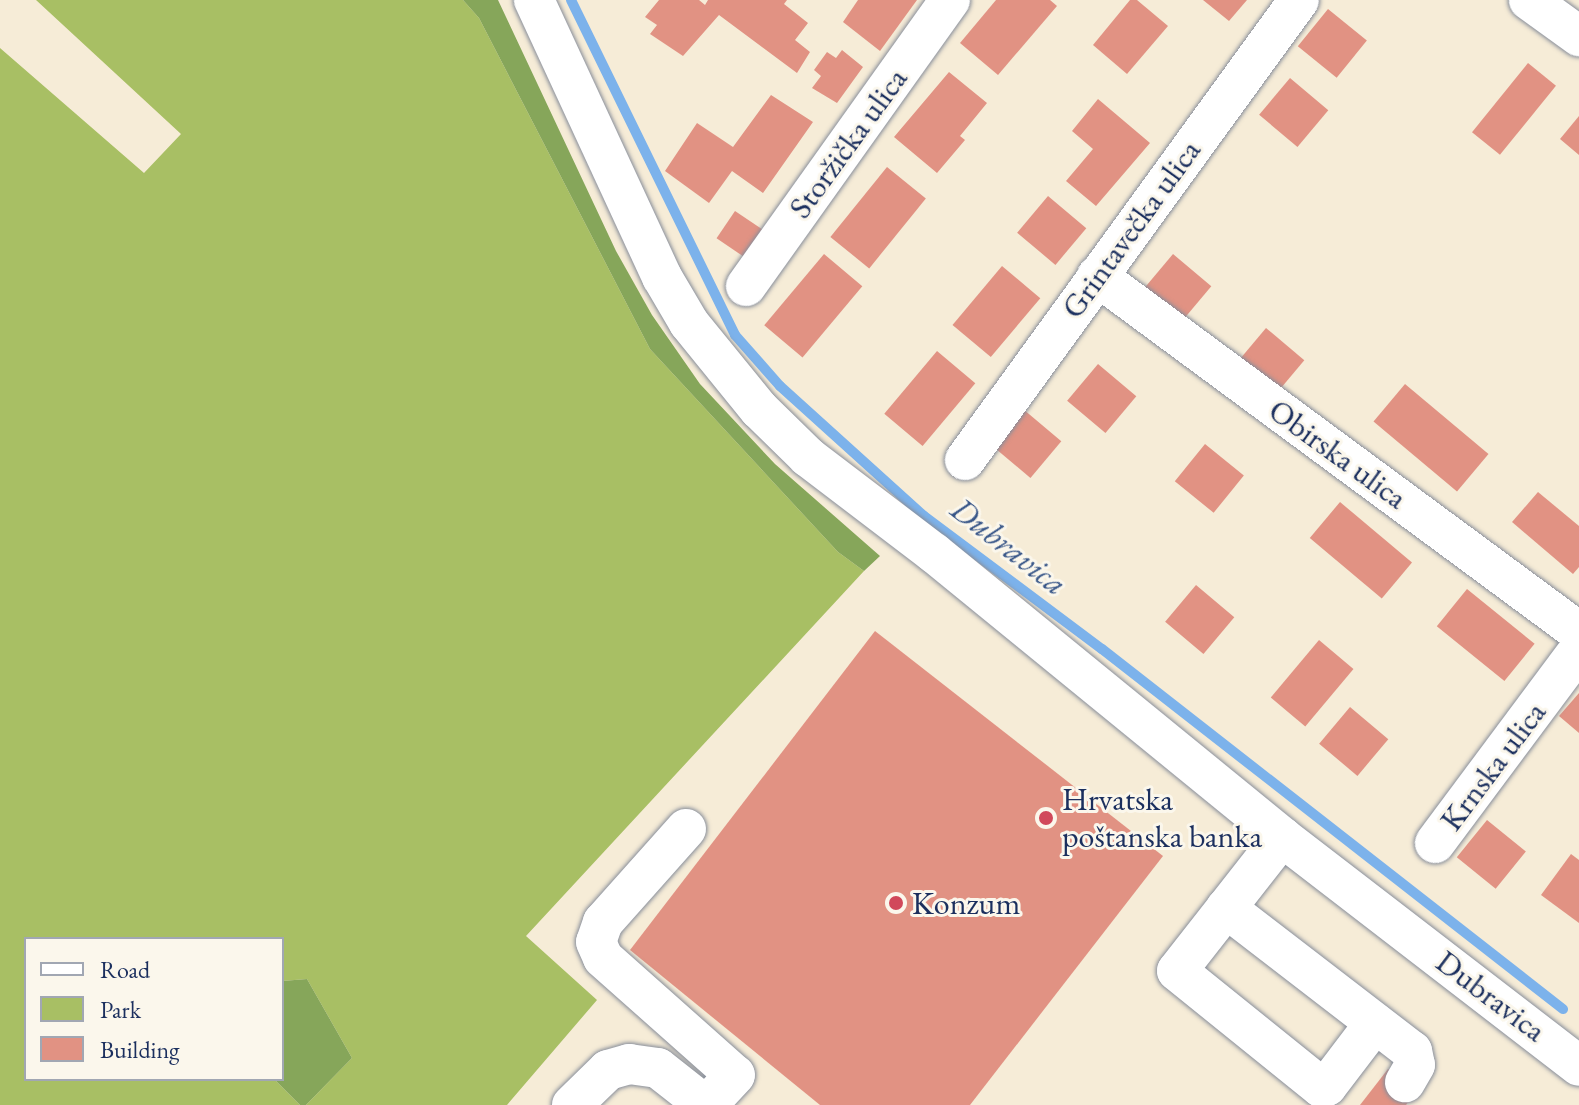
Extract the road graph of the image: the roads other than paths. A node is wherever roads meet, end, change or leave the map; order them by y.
1 (534, 0) edge
2 (950, 0) edge
3 (1299, 0) edge
4 (1529, 0) edge
5 (1579, 36) edge
6 (1097, 276) junction
7 (746, 286) dead end
8 (965, 460) dead end
9 (1579, 632) edge
10 (1579, 650) edge
11 (686, 829) dead end
12 (1282, 837) junction
13 (1435, 843) dead end
14 (1226, 908) junction
15 (1375, 1023) junction
16 (1579, 1066) edge
17 (1405, 1082) dead end
18 (572, 1105) edge
19 (706, 1105) edge

1 - 12 street, Dubravica
2 - 7 street, Storžička ulica
3 - 6 street, Grintavečka ulica
4 - 5 street
6 - 8 street, Grintavečka ulica
6 - 9 street, Obirska ulica
10 - 13 street, Krnska ulica
11 - 19 street
12 - 14 street
12 - 16 street, Dubravica
14 - 15 street
14 - 15 street
15 - 17 street
18 - 19 street

